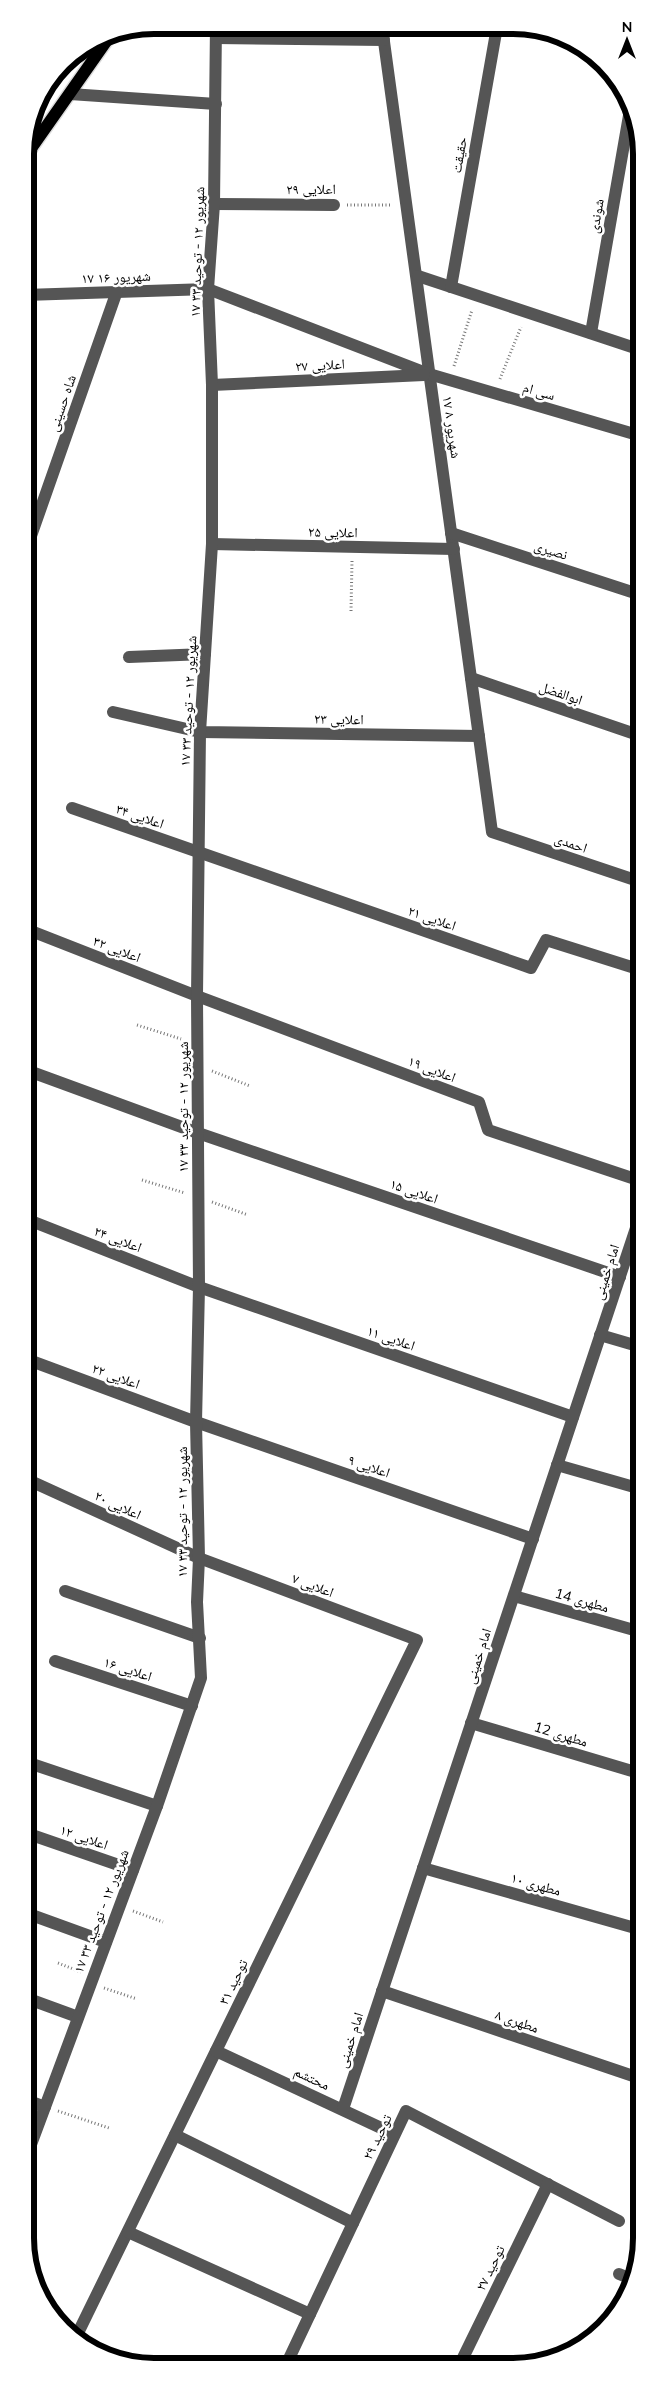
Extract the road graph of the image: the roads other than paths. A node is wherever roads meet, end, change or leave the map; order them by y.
1 (216, 34) edge
2 (258, 34) edge
3 (383, 34) edge
4 (496, 34) edge
5 (384, 40) junction
6 (104, 45) edge
7 (70, 94) junction
8 (216, 104) junction
9 (628, 120) edge
10 (34, 143) edge
11 (214, 204) junction
12 (334, 205) road end
13 (418, 276) junction
14 (452, 287) junction
15 (208, 289) junction
16 (117, 291) junction
17 (34, 295) edge
18 (591, 333) junction
19 (633, 347) edge
20 (429, 374) junction
21 (212, 385) junction
22 (633, 434) edge
23 (34, 527) edge
24 (451, 533) junction
25 (212, 544) junction
26 (454, 549) junction
27 (633, 592) edge
28 (205, 654) junction
29 (129, 657) dead end
30 (471, 678) junction
31 (113, 712) dead end
32 (200, 732) junction
33 (633, 733) edge
34 (479, 736) junction
35 (72, 808) dead end
36 (492, 832) joint
37 (199, 852) junction
38 (633, 879) edge
39 (34, 932) edge
40 (633, 967) edge
41 (197, 996) junction
42 (34, 1073) edge
43 (198, 1133) junction
44 (633, 1178) edge
45 (34, 1222) edge
46 (633, 1237) edge
47 (620, 1277) junction
48 (199, 1287) junction
49 (600, 1335) junction
50 (633, 1345) edge
51 (34, 1362) edge
52 (573, 1417) junction
53 (196, 1422) junction
54 (557, 1465) junction
55 (34, 1483) edge
56 (633, 1487) edge
57 (533, 1539) junction
58 (199, 1558) junction
59 (66, 1592) dead end
60 (514, 1596) junction
61 (633, 1629) edge
62 (200, 1638) junction
63 (417, 1640) joint
64 (55, 1661) dead end
65 (192, 1706) junction
66 (471, 1724) junction
67 (34, 1765) edge
68 (633, 1771) edge
69 (157, 1806) junction
70 (34, 1836) edge
71 (423, 1868) junction
72 (133, 1870) junction
73 (34, 1916) edge
74 (633, 1927) edge
75 (106, 1942) junction
76 (382, 1991) junction
77 (34, 2001) edge
78 (78, 2017) junction
79 (216, 2051) junction
80 (633, 2076) edge
81 (34, 2103) edge
82 (45, 2107) junction
83 (343, 2109) junction
84 (394, 2134) junction
85 (175, 2135) junction
86 (34, 2137) edge
87 (548, 2184) junction
88 (619, 2220) dead end
89 (352, 2223) junction
90 (128, 2232) junction
91 (619, 2274) dead end
92 (627, 2277) edge
93 (310, 2314) junction
94 (79, 2331) edge
95 (289, 2358) edge
96 (463, 2358) edge

1 - 8 street, ۱۷ شهریور ۱۲ - توحید ۳۳
2 - 5 street
3 - 5 street, ۱۷ شهریور ۸
4 - 14 street, حقیقت
5 - 13 street, ۱۷ شهریور ۸
6 - 7 main road
7 - 8 street
7 - 10 main road
8 - 11 street, ۱۷ شهریور ۱۲ - توحید ۳۳
9 - 18 street, شوندی
11 - 12 street, اعلایی ۲۹
11 - 15 street, ۱۷ شهریور ۱۲ - توحید ۳۳
13 - 14 street
13 - 20 street, ۱۷ شهریور ۸
14 - 18 street
15 - 16 street, ۱۷ شهریور ۱۶
15 - 20 street, سی ام
15 - 21 street, ۱۷ شهریور ۱۲ - توحید ۳۳
16 - 17 street, ۱۷ شهریور ۱۶
16 - 23 street, شاه حسینی
18 - 19 street
20 - 21 street, اعلایی ۲۷
20 - 22 street, سی ام
20 - 24 street, ۱۷ شهریور ۸
21 - 25 street, ۱۷ شهریور ۱۲ - توحید ۳۳
24 - 26 street, ۱۷ شهریور ۸
24 - 27 street, نصیری
25 - 26 street, اعلایی ۲۵
25 - 28 street, ۱۷ شهریور ۱۲ - توحید ۳۳
26 - 30 street, ۱۷ شهریور ۸
28 - 29 street
28 - 32 street, ۱۷ شهریور ۱۲ - توحید ۳۳
30 - 33 street, ابوالفضل
30 - 34 street, ۱۷ شهریور ۸
31 - 32 street, اعلایی ۲۳
32 - 34 street, اعلایی ۲۳
32 - 37 street, ۱۷ شهریور ۱۲ - توحید ۳۳
34 - 36 street, ۱۷ شهریور ۸
35 - 37 street, اعلایی ۳۴
36 - 38 street, احمدی
37 - 40 street, اعلایی ۲۱
37 - 41 street, ۱۷ شهریور ۱۲ - توحید ۳۳
39 - 41 street, اعلایی ۳۲
41 - 43 street, ۱۷ شهریور ۱۲ - توحید ۳۳
41 - 44 street, اعلایی ۱۹
42 - 43 street, اعلایی ۱۵
43 - 47 street, اعلایی ۱۵
43 - 48 street, ۱۷ شهریور ۱۲ - توحید ۳۳
45 - 48 street, اعلایی ۲۴
46 - 47 street, امام خمینی
47 - 49 street, امام خمینی
48 - 52 street, اعلایی ۱۱
48 - 53 street, ۱۷ شهریور ۱۲ - توحید ۳۳
49 - 50 street
49 - 52 street, امام خمینی
51 - 53 street, اعلایی ۲۲
52 - 54 street, امام خمینی
53 - 57 street, اعلایی ۹
53 - 58 street, ۱۷ شهریور ۱۲ - توحید ۳۳
54 - 56 street
54 - 57 street, امام خمینی
55 - 58 street, اعلایی ۲۰
57 - 60 street, امام خمینی
58 - 62 street, ۱۷ شهریور ۱۲ - توحید ۳۳
58 - 63 street, اعلایی ۷
59 - 62 street
60 - 61 street, مطهری 14
60 - 66 street, امام خمینی
62 - 65 street, ۱۷ شهریور ۱۲ - توحید ۳۳
63 - 79 street, توحید ۳۱
64 - 65 street, اعلایی ۱۶
65 - 69 street, ۱۷ شهریور ۱۲ - توحید ۳۳
66 - 68 street, مطهری 12
66 - 71 street, امام خمینی
67 - 69 street
69 - 72 street, ۱۷ شهریور ۱۲ - توحید ۳۳
70 - 72 street, اعلایی ۱۲
71 - 74 street, مطهری ۱۰
71 - 76 street, امام خمینی
72 - 75 street, ۱۷ شهریور ۱۲ - توحید ۳۳
73 - 75 street
75 - 78 street, ۱۷ شهریور ۱۲ - توحید ۳۳
76 - 80 street, مطهری ۸
76 - 83 street, امام خمینی
77 - 78 street
78 - 82 street, ۱۷ شهریور ۱۲ - توحید ۳۳
79 - 83 street, محتشم
79 - 85 street, توحید ۳۱
81 - 82 street
82 - 86 street, ۱۷ شهریور ۱۲ - توحید ۳۳
83 - 84 street, محتشم
84 - 87 street, توحید ۲۹
84 - 89 street, توحید ۲۹
85 - 89 street
85 - 90 street, توحید ۳۱
87 - 88 street, توحید ۲۹
87 - 96 street, توحید ۲۷
89 - 93 street, توحید ۲۹
90 - 93 street
90 - 94 street, توحید ۳۱
91 - 92 street
93 - 95 street, توحید ۲۹

